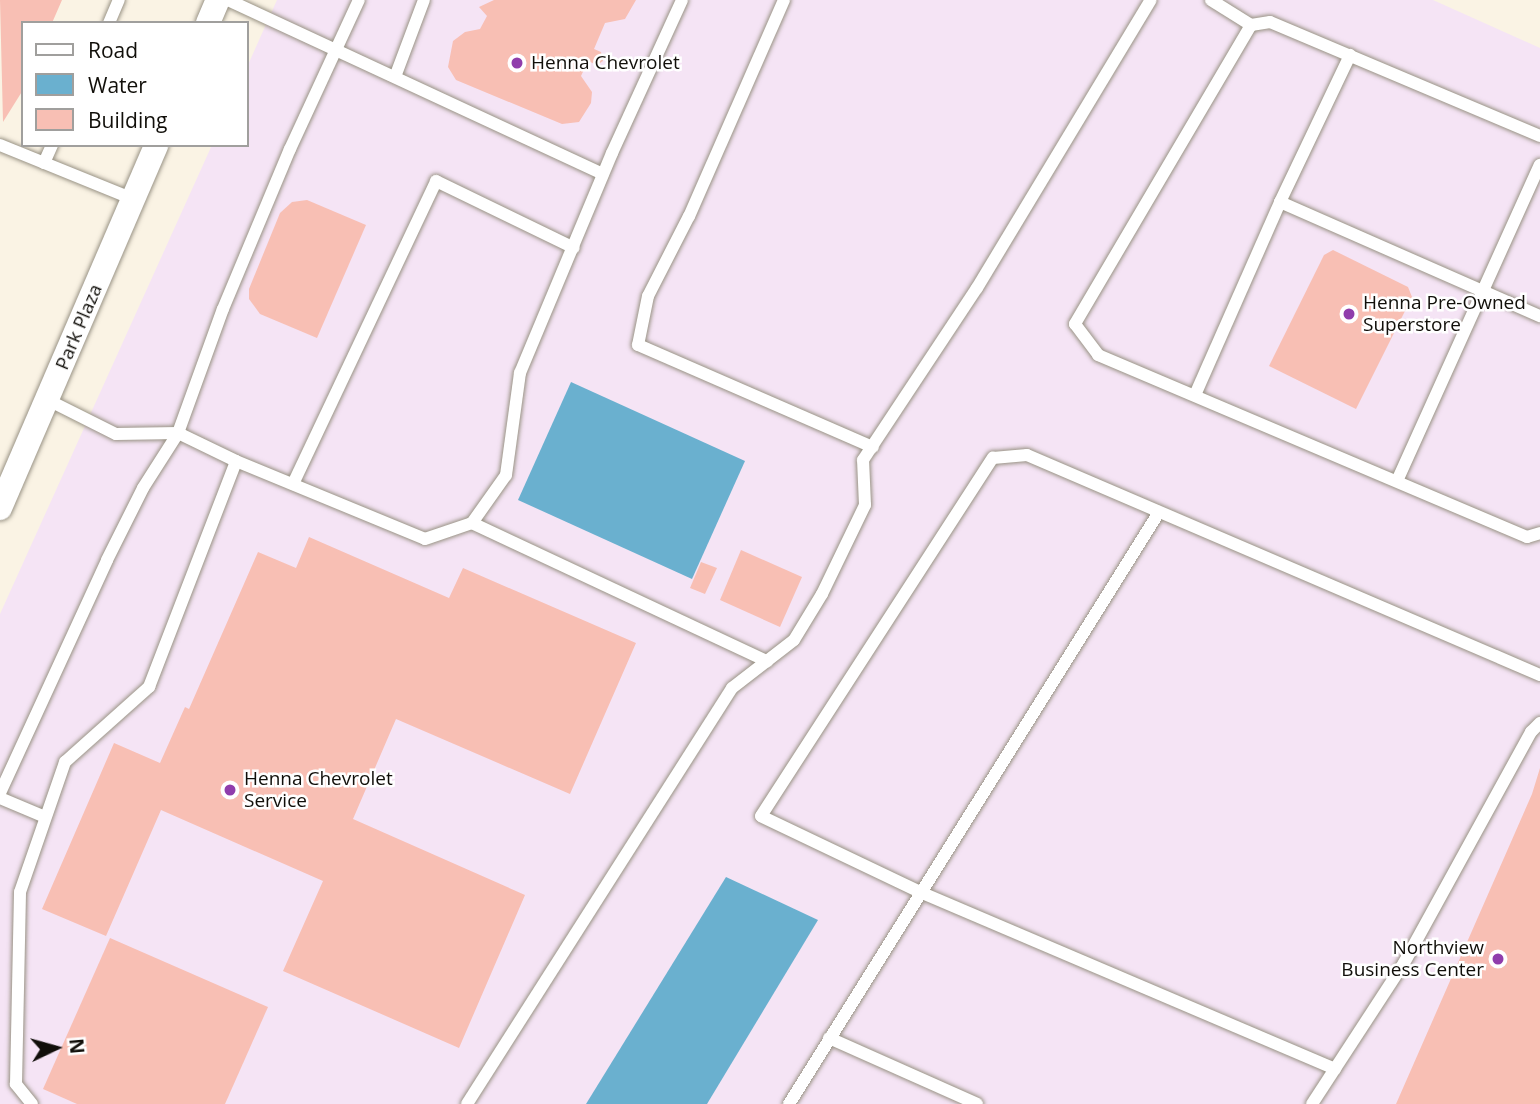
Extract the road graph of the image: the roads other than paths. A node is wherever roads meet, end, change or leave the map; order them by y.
1 (119, 0) edge
2 (218, 0) edge
3 (228, 0) edge
4 (359, 0) edge
5 (424, 0) edge
6 (682, 0) edge
7 (784, 0) edge
8 (1151, 0) edge
9 (1211, 0) edge
10 (110, 21) edge
11 (209, 21) edge
12 (1251, 25) junction
13 (337, 49) junction
14 (1350, 55) junction
15 (395, 77) junction
16 (1540, 136) edge
17 (0, 145) edge
18 (51, 147) edge
19 (155, 147) edge
20 (44, 163) junction
21 (1540, 166) edge
22 (603, 174) junction
23 (133, 199) junction
24 (1280, 202) junction
25 (575, 248) junction
26 (1482, 291) junction
27 (1540, 316) edge
28 (1195, 395) junction
29 (48, 400) junction
30 (178, 433) junction
31 (873, 447) junction
32 (236, 461) junction
33 (1397, 481) junction
34 (293, 484) junction
35 (0, 508) edge
36 (1159, 512) junction
37 (472, 523) junction
38 (1540, 533) edge
39 (766, 661) junction
40 (1540, 675) edge
41 (1540, 723) edge
42 (0, 795) edge
43 (46, 817) junction
44 (920, 892) junction
45 (829, 1038) junction
46 (1335, 1069) junction
47 (32, 1104) edge
48 (467, 1104) edge
49 (789, 1104) edge
50 (976, 1104) edge
51 (1312, 1104) edge

1 - 10 lane
2 - 11 street
3 - 13 lane
4 - 13 lane
5 - 15 lane
6 - 22 lane
7 - 31 lane
8 - 31 lane
9 - 12 lane
12 - 14 lane
12 - 28 lane
13 - 15 lane
13 - 30 lane
14 - 16 lane
14 - 24 lane
15 - 22 lane
17 - 20 lane
18 - 20 lane
19 - 23 street, Park Plaza
20 - 23 lane
21 - 26 lane
22 - 25 lane
23 - 29 street, Park Plaza
24 - 26 lane
24 - 28 lane
25 - 34 lane
25 - 37 lane
26 - 27 lane
26 - 33 lane
28 - 33 lane
29 - 30 lane
29 - 35 street, Park Plaza
30 - 32 lane
30 - 42 lane
31 - 39 lane
32 - 34 lane
32 - 43 lane
33 - 38 lane
34 - 37 lane
36 - 40 lane
36 - 44 lane
36 - 44 lane
37 - 39 lane
39 - 48 lane
41 - 46 lane
42 - 43 lane
43 - 47 lane
44 - 45 lane
44 - 46 lane
45 - 49 lane
45 - 50 lane
46 - 51 lane

